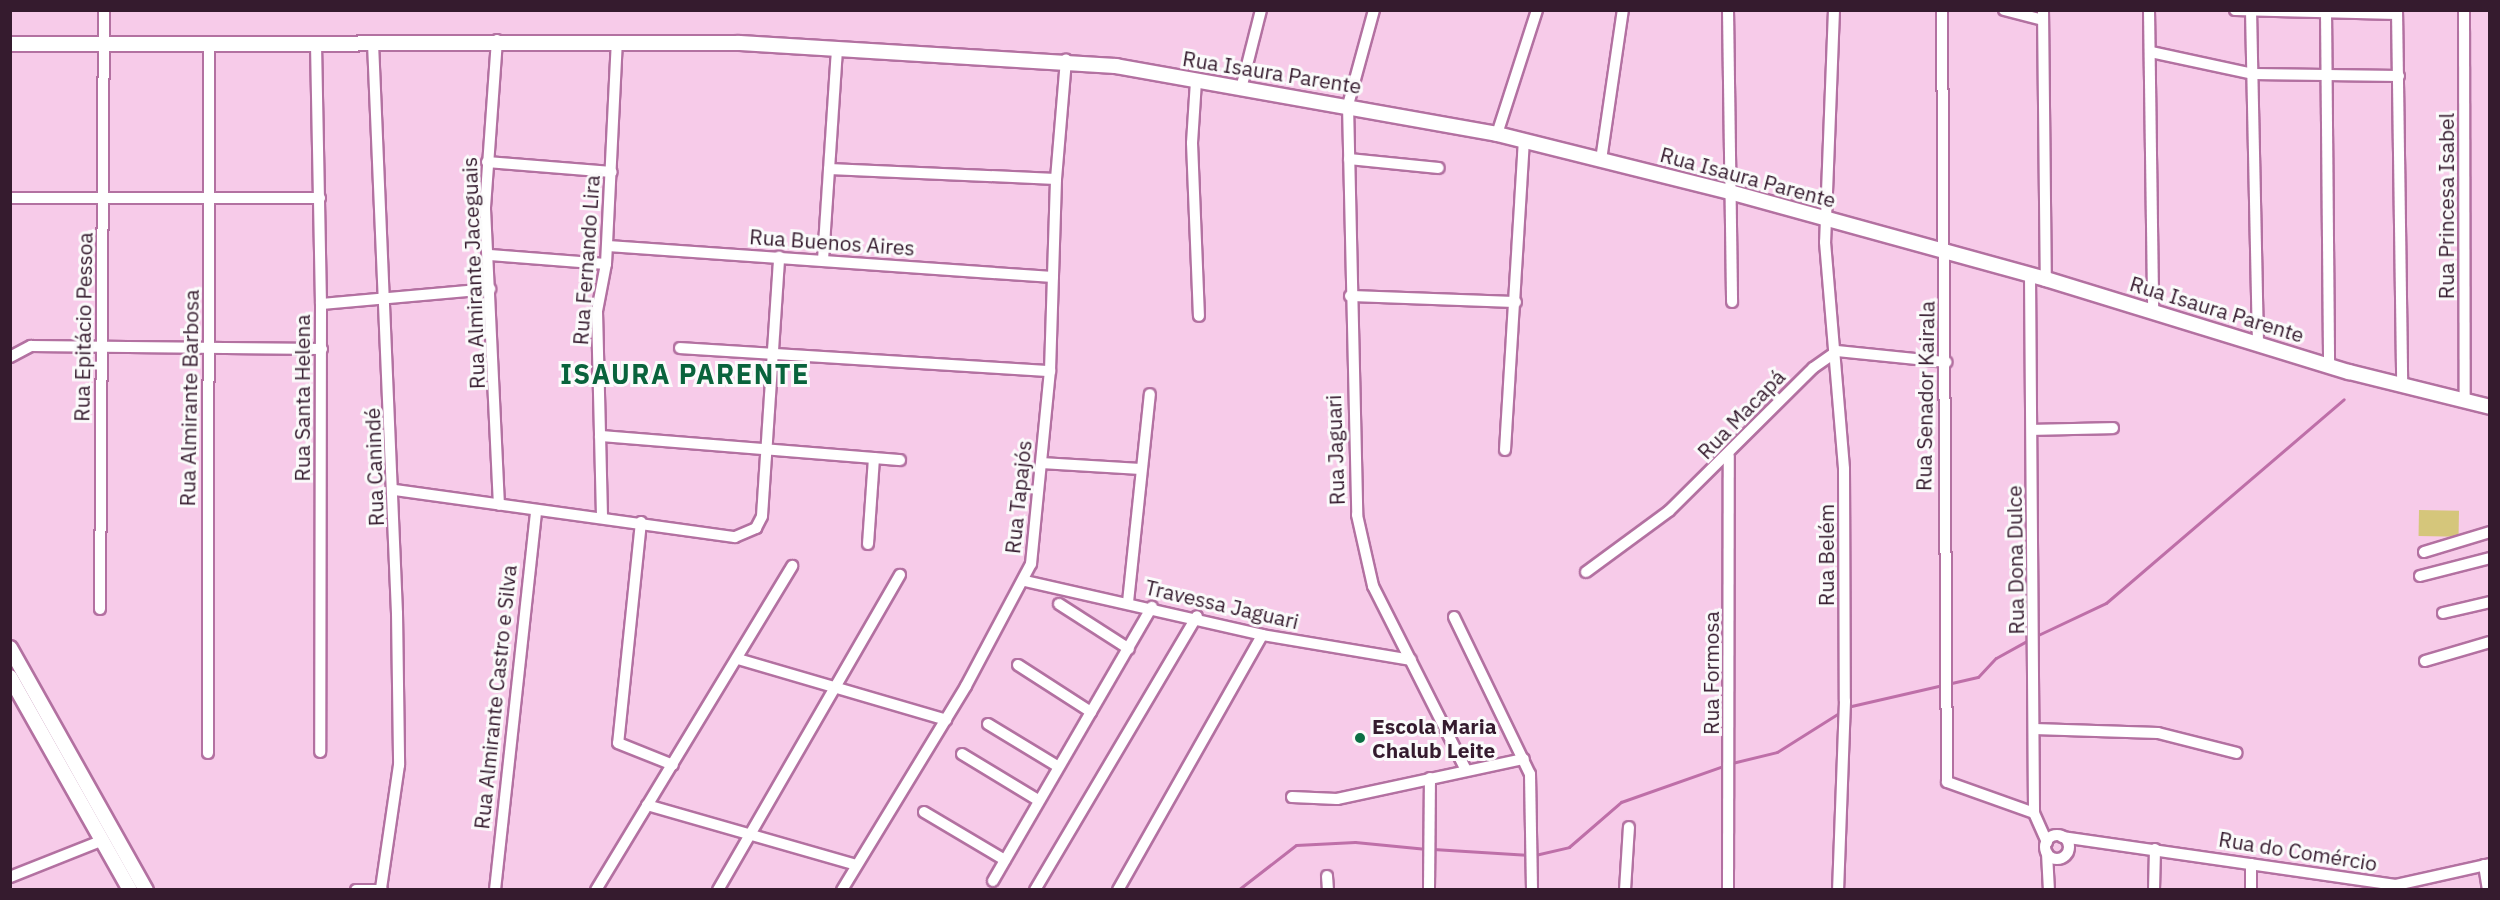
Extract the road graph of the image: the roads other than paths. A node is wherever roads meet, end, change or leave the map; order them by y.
1 (104, 10) edge
2 (1261, 10) edge
3 (1374, 10) edge
4 (1537, 10) edge
5 (1623, 10) edge
6 (1728, 10) edge
7 (1834, 10) edge
8 (1942, 10) edge
9 (2004, 10) edge
10 (2149, 10) edge
11 (2235, 10) edge
12 (2464, 10) edge
13 (2397, 12) edge
14 (2251, 13) edge
15 (2326, 13) edge
16 (2043, 15) edge
17 (497, 40) junction
18 (373, 43) junction
19 (617, 43) junction
20 (10, 44) edge
21 (209, 44) junction
22 (316, 44) junction
23 (102, 45) junction
24 (837, 50) junction
25 (2151, 52) junction
26 (1066, 59) junction
27 (2253, 74) junction
28 (2400, 76) junction
29 (2326, 77) junction
30 (1196, 81) junction
31 (1241, 89) junction
32 (1348, 105) junction
33 (1497, 134) junction
34 (1524, 143) junction
35 (1349, 159) junction
36 (1601, 160) junction
37 (487, 162) junction
38 (1439, 168) dead end
39 (829, 169) junction
40 (612, 172) junction
41 (1056, 179) junction
42 (1730, 192) junction
43 (208, 196) junction
44 (10, 198) edge
45 (320, 198) junction
46 (105, 200) junction
47 (1828, 221) junction
48 (608, 246) junction
49 (1945, 254) junction
50 (490, 255) junction
51 (779, 257) junction
52 (823, 260) junction
53 (606, 264) junction
54 (2030, 275) junction
55 (1053, 277) junction
56 (2046, 279) junction
57 (490, 289) junction
58 (1350, 296) junction
59 (386, 299) junction
60 (1516, 302) junction
61 (1732, 302) dead end
62 (321, 304) junction
63 (2153, 311) junction
64 (1199, 316) dead end
65 (2258, 344) junction
66 (104, 345) junction
67 (210, 348) junction
68 (680, 348) dead end
69 (322, 349) junction
70 (1837, 351) junction
71 (772, 353) junction
72 (10, 357) edge
73 (1946, 362) junction
74 (2330, 366) junction
75 (1050, 371) junction
76 (2402, 386) junction
77 (1150, 394) dead end
78 (2465, 401) junction
79 (2490, 406) edge
80 (2113, 428) dead end
81 (2033, 430) junction
82 (600, 436) junction
83 (765, 447) junction
84 (1505, 450) dead end
85 (1729, 456) junction
86 (874, 458) junction
87 (900, 460) dead end
88 (1042, 463) junction
89 (1140, 469) junction
90 (395, 490) junction
91 (499, 505) junction
92 (536, 510) junction
93 (602, 516) junction
94 (641, 522) junction
95 (2490, 532) edge
96 (868, 544) dead end
97 (2424, 552) dead end
98 (2490, 558) edge
99 (792, 566) dead end
100 (1586, 572) dead end
101 (900, 575) dead end
102 (2420, 576) dead end
103 (1025, 581) junction
104 (1128, 602) junction
105 (2490, 602) edge
106 (1059, 604) dead end
107 (1152, 607) junction
108 (100, 609) dead end
109 (2443, 613) dead end
110 (1197, 616) junction
111 (1454, 617) dead end
112 (1262, 635) junction
113 (2490, 642) edge
114 (10, 648) edge
115 (1129, 649) junction
116 (738, 659) junction
117 (1411, 660) junction
118 (2425, 660) dead end
119 (1018, 665) dead end
120 (10, 677) edge
121 (836, 688) junction
122 (1091, 712) junction
123 (946, 720) junction
124 (988, 724) dead end
125 (2034, 729) junction
126 (320, 752) dead end
127 (208, 753) dead end
128 (2237, 753) dead end
129 (962, 754) dead end
130 (1524, 759) junction
131 (673, 765) junction
132 (1057, 766) junction
133 (1466, 770) junction
134 (1430, 778) junction
135 (1292, 796) dead end
136 (1038, 800) junction
137 (646, 805) junction
138 (924, 812) dead end
139 (2034, 813) junction
140 (1629, 827) dead end
141 (755, 832) junction
142 (2062, 837) junction
143 (104, 840) junction
144 (2047, 842) junction
145 (2098, 846) junction
146 (2155, 849) junction
147 (2047, 853) junction
148 (2065, 855) junction
149 (1005, 860) junction
150 (2251, 864) junction
151 (2487, 864) edge
152 (856, 865) junction
153 (1327, 876) dead end
154 (10, 877) edge
155 (993, 881) dead end
156 (2378, 887) edge
157 (2413, 887) edge
158 (2049, 888) edge
159 (381, 889) edge
160 (130, 890) edge
161 (146, 890) edge
162 (356, 890) edge
163 (495, 890) edge
164 (596, 890) edge
165 (718, 890) edge
166 (842, 890) edge
167 (1035, 890) edge
168 (1118, 890) edge
169 (1328, 890) edge
170 (1429, 890) edge
171 (1533, 890) edge
172 (1624, 890) edge
173 (1728, 890) edge
174 (1838, 890) edge
175 (2154, 890) edge
176 (2251, 890) edge
177 (2488, 890) edge

1 - 23 street, Rua Epitácio Pessoa
2 - 31 street
3 - 32 street, Rua Jaguari
4 - 33 street
5 - 36 street
6 - 42 street
7 - 47 street, Rua Belém
8 - 49 street, Rua Senador Kairala
9 - 16 street
10 - 25 street
11 - 14 street
12 - 78 street, Rua Princesa Isabel
13 - 15 street
13 - 28 street
14 - 15 street
14 - 27 street
15 - 29 street
16 - 56 street
17 - 18 street, Rua Isaura Parente
17 - 19 street, Rua Isaura Parente
17 - 37 street, Rua Almirante Jaceguais
18 - 22 street, Rua Isaura Parente
18 - 59 street, Rua Canindé
19 - 24 street, Rua Isaura Parente
19 - 40 street, Rua Fernando Lira
20 - 23 street, Rua Isaura Parente
21 - 22 street, Rua Isaura Parente
21 - 23 street, Rua Isaura Parente
21 - 43 street, Rua Almirante Barbosa
22 - 45 street, Rua Santa Helena
23 - 46 street, Rua Epitácio Pessoa
24 - 26 street, Rua Isaura Parente
24 - 39 street
25 - 27 street
25 - 63 street
26 - 30 street, Rua Isaura Parente
26 - 41 street, Rua Tapajós
27 - 29 street
27 - 65 street
28 - 29 street
28 - 76 street
29 - 74 street
30 - 31 street, Rua Isaura Parente
30 - 64 street
31 - 32 street, Rua Isaura Parente
32 - 33 street, Rua Isaura Parente
32 - 35 street, Rua Jaguari
33 - 34 street, Rua Isaura Parente
34 - 36 street, Rua Isaura Parente
34 - 60 street
35 - 38 street
35 - 58 street, Rua Jaguari
36 - 42 street, Rua Isaura Parente
37 - 40 street
37 - 50 street, Rua Almirante Jaceguais
39 - 41 street
39 - 52 street
40 - 48 street, Rua Fernando Lira
41 - 55 street, Rua Tapajós
42 - 47 street, Rua Isaura Parente
42 - 61 street
43 - 45 street
43 - 46 street
43 - 67 street, Rua Almirante Barbosa
44 - 46 street
45 - 62 street, Rua Santa Helena
46 - 66 street, Rua Epitácio Pessoa
47 - 49 street, Rua Isaura Parente
47 - 70 street, Rua Belém
48 - 51 street, Rua Buenos Aires
48 - 53 street, Rua Fernando Lira
49 - 54 street, Rua Isaura Parente
49 - 73 street, Rua Senador Kairala
50 - 53 street
50 - 57 street, Rua Almirante Jaceguais
51 - 52 street, Rua Buenos Aires
51 - 71 street
52 - 55 street, Rua Buenos Aires
53 - 82 street, Rua Fernando Lira
54 - 56 street, Rua Isaura Parente
54 - 81 street, Rua Dona Dulce
55 - 75 street, Rua Tapajós
56 - 63 street, Rua Isaura Parente
57 - 59 street
57 - 91 street, Rua Almirante Jaceguais
58 - 60 street
58 - 117 street, Rua Jaguari
59 - 62 street
59 - 90 street, Rua Canindé
60 - 84 street
62 - 69 street, Rua Santa Helena
63 - 65 street, Rua Isaura Parente
65 - 74 street, Rua Isaura Parente
66 - 67 street
66 - 72 street
66 - 108 street, Rua Epitácio Pessoa
67 - 69 street
67 - 127 street, Rua Almirante Barbosa
68 - 71 street
69 - 126 street, Rua Santa Helena
70 - 73 street
70 - 85 street, Rua Macapá
70 - 174 street, Rua Belém
71 - 75 street
71 - 83 street
73 - 139 street, Rua Senador Kairala
74 - 76 street, Rua Isaura Parente
75 - 88 street, Rua Tapajós
76 - 78 street, Rua Isaura Parente
77 - 89 street
78 - 79 street, Rua Isaura Parente
80 - 81 street
81 - 125 street, Rua Dona Dulce
82 - 83 street
82 - 93 street, Rua Fernando Lira
83 - 86 street
83 - 94 street
85 - 100 street, Rua Macapá
85 - 173 street, Rua Formosa
86 - 87 street
86 - 96 street
88 - 89 street
88 - 103 street, Rua Tapajós
89 - 104 street
90 - 91 street
90 - 159 street, Rua Canindé
91 - 92 street
92 - 93 street
92 - 163 street, Rua Almirante Castro e Silva
93 - 94 street
94 - 131 street
95 - 97 street
98 - 102 street
99 - 116 street
101 - 121 street
103 - 104 street, Travessa Jaguari
103 - 123 street, Rua Tapajós
104 - 107 street, Travessa Jaguari
105 - 109 street
106 - 115 street
107 - 110 street, Travessa Jaguari
107 - 115 street
110 - 112 street, Travessa Jaguari
110 - 167 street
111 - 130 street
112 - 117 street, Travessa Jaguari
112 - 168 street
113 - 118 street
114 - 161 street
115 - 122 street
116 - 121 street
116 - 131 street
117 - 133 street, Rua Jaguari
119 - 122 street
120 - 143 street
121 - 123 street
121 - 141 street
122 - 132 street
123 - 152 street, Rua Tapajós
124 - 132 street
125 - 128 street
125 - 139 street, Rua Dona Dulce
129 - 136 street
130 - 133 street
130 - 171 street
131 - 137 street
132 - 136 street
133 - 134 street
134 - 135 street
134 - 170 street
136 - 149 street
137 - 141 street
137 - 164 street
138 - 149 street
139 - 144 street, Rua Dona Dulce
140 - 172 street
141 - 152 street
141 - 165 street
142 - 144 street
142 - 145 street, Rua do Comércio
142 - 148 street
143 - 154 street
143 - 160 street
144 - 147 street
145 - 146 street, Rua do Comércio
145 - 148 street, Rua do Comércio
146 - 150 street, Rua do Comércio
146 - 175 street
147 - 148 street
147 - 158 street
148 - 158 street
149 - 155 street
150 - 156 street, Rua do Comércio
150 - 176 street
151 - 157 street, Rua do Comércio
151 - 177 street
152 - 166 street, Rua Tapajós
153 - 169 street
156 - 157 street, Rua do Comércio
159 - 162 street

